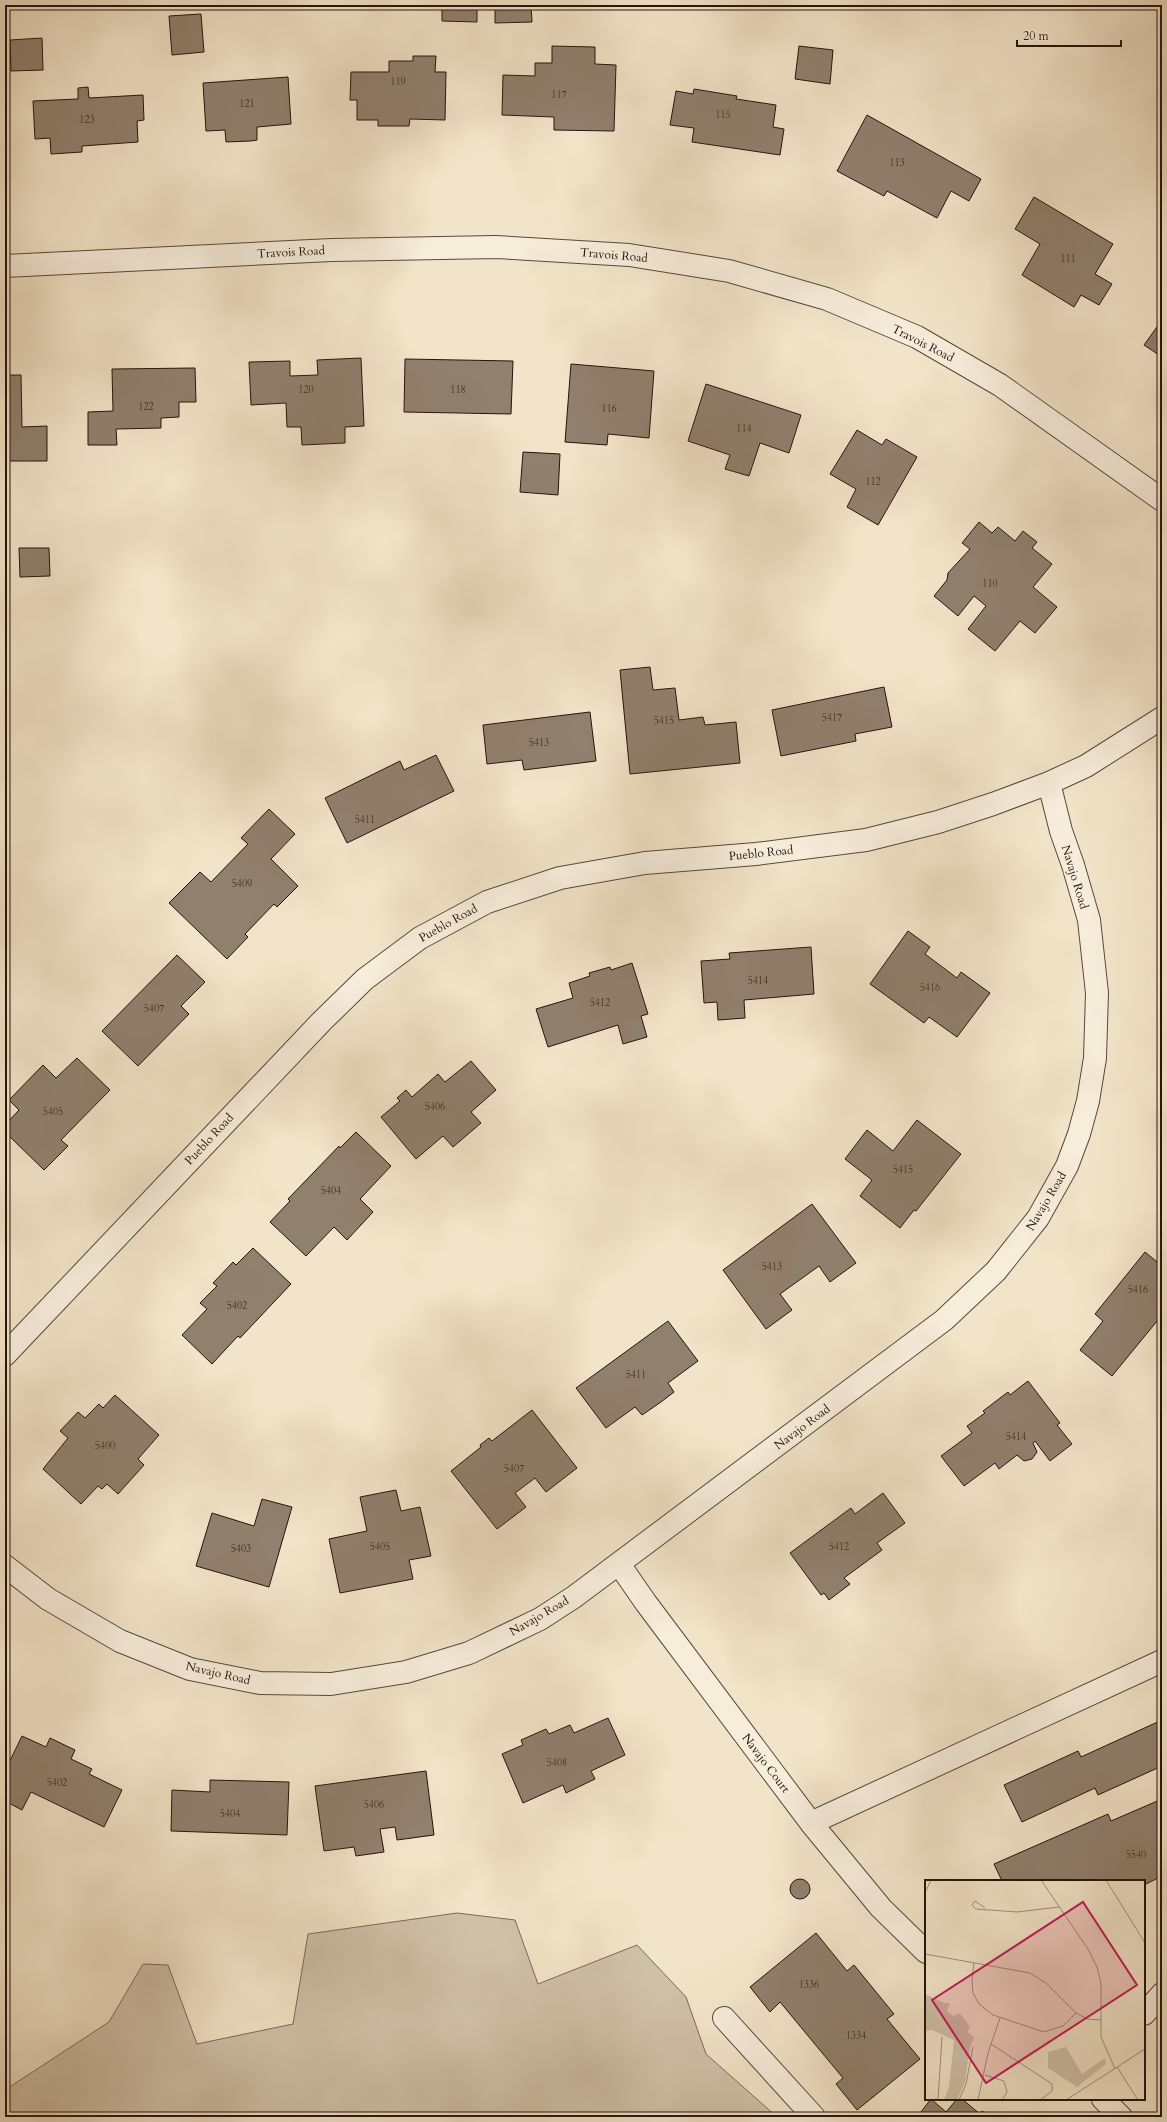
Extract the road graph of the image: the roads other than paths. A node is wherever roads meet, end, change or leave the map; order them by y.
1 (5, 266) edge
2 (1162, 500) edge
3 (1162, 718) edge
4 (1049, 783) junction
5 (5, 1356) edge
6 (619, 1564) junction
7 (5, 1566) edge
8 (1162, 1661) edge
9 (811, 1823) junction
10 (925, 1951) edge
11 (1162, 1994) edge
12 (1145, 2013) edge
13 (724, 2018) dead end
14 (1104, 2100) edge
15 (814, 2117) edge
16 (1121, 2117) edge

1 - 2 street, Travois Road
3 - 4 street
4 - 5 street, Pueblo Road
4 - 6 street, Navajo Road
6 - 7 street, Navajo Road
6 - 9 street, Navajo Court
8 - 9 street
9 - 10 street, Navajo Court
11 - 12 street
13 - 15 street
14 - 16 street

